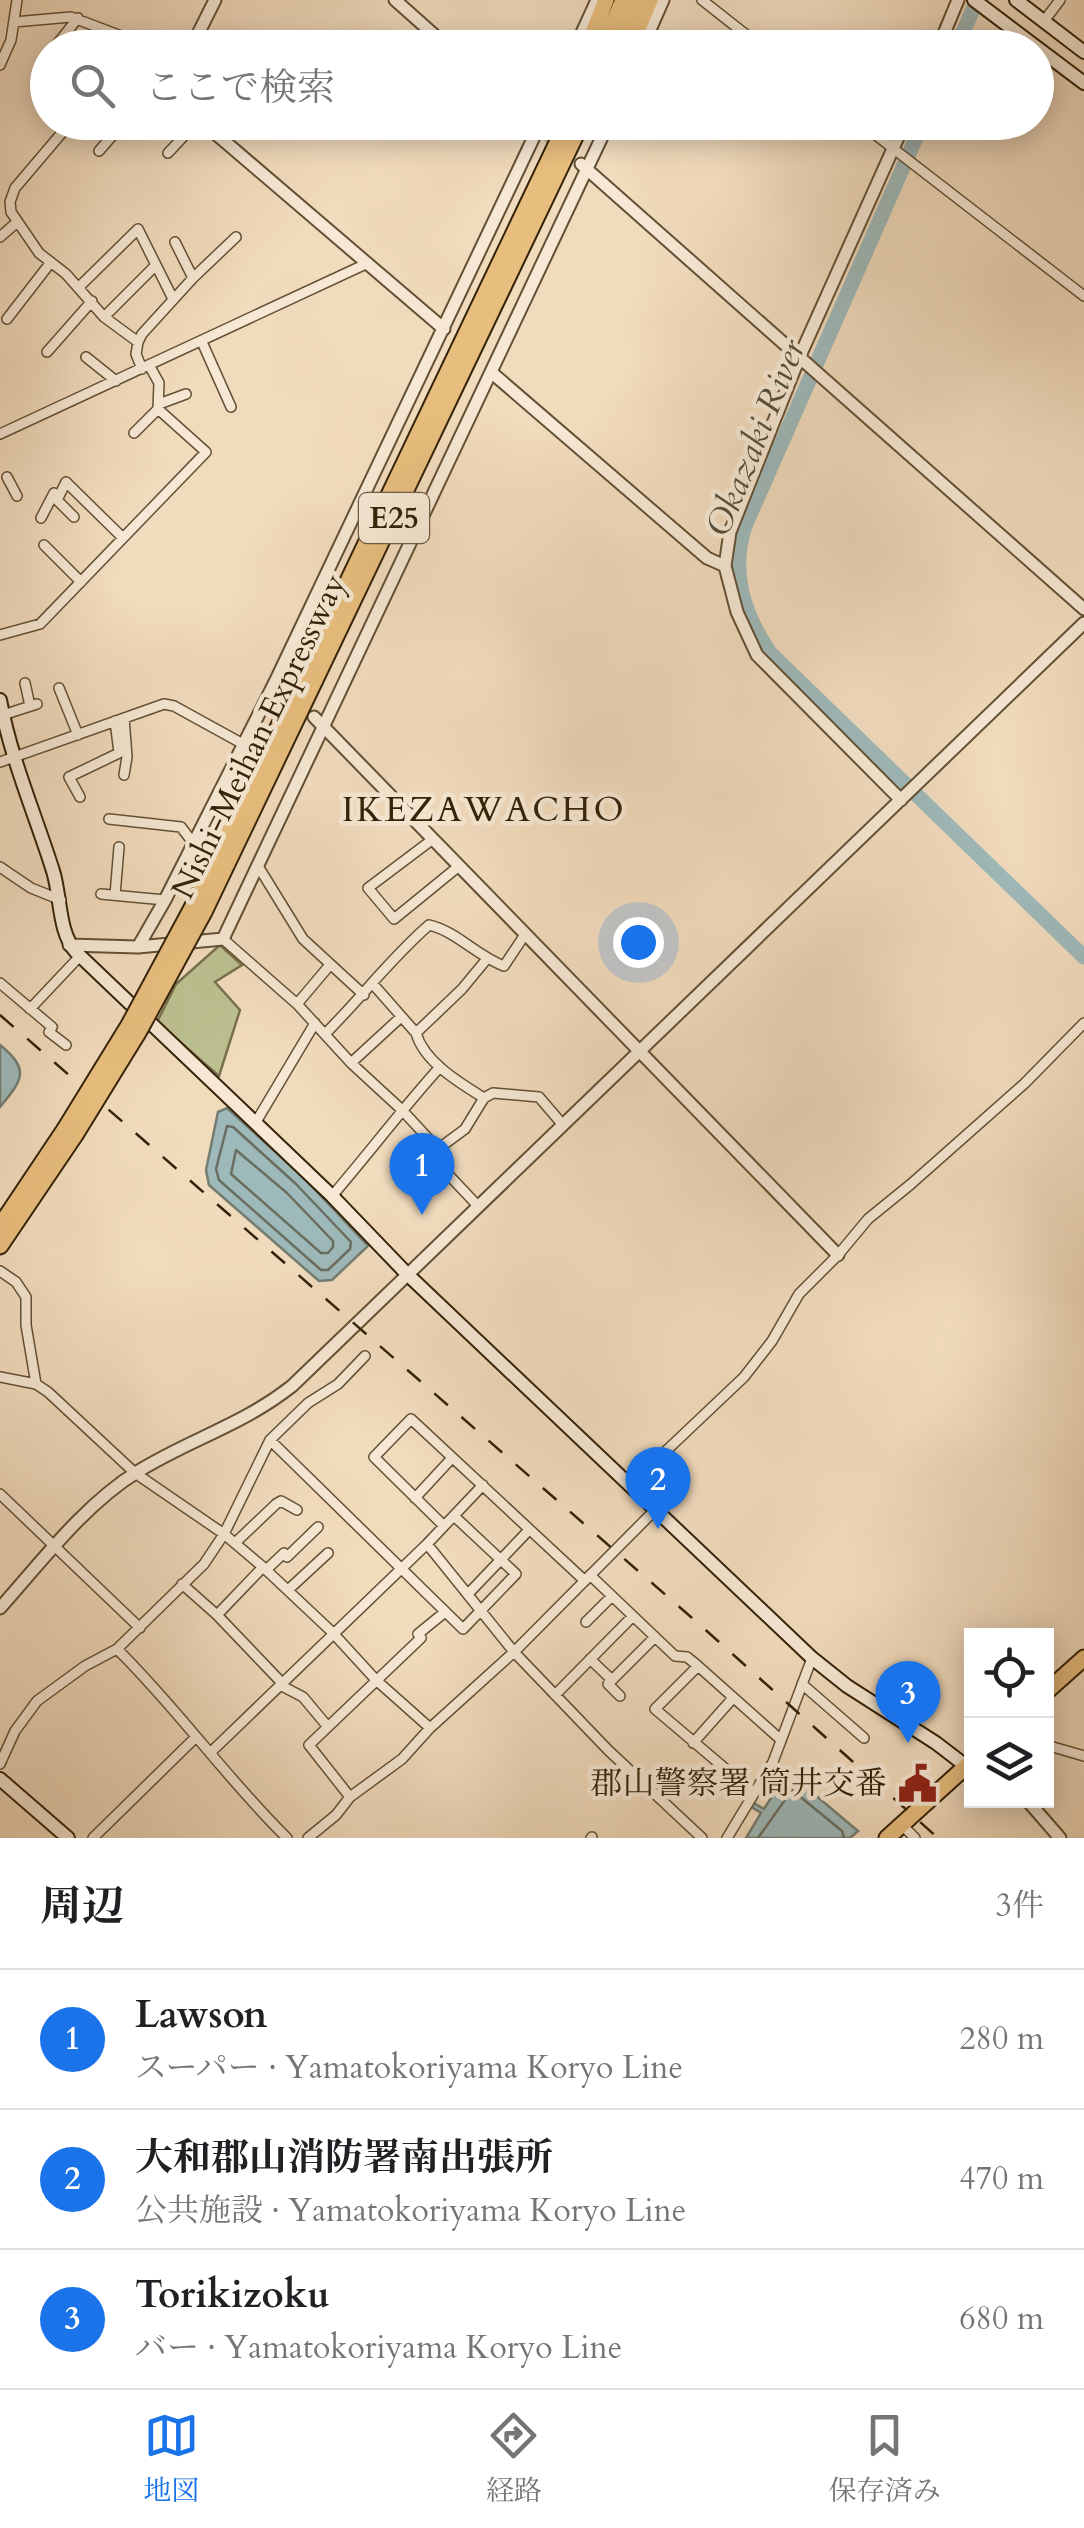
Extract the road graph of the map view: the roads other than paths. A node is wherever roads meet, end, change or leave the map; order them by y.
1 (18, 0) edge
2 (214, 0) edge
3 (395, 0) edge
4 (596, 0) edge
5 (606, 0) edge
6 (623, 0) edge
7 (638, 0) edge
8 (650, 0) edge
9 (664, 0) edge
10 (702, 0) edge
11 (958, 0) edge
12 (1016, 0) edge
13 (1060, 0) edge
14 (979, 4) edge
15 (78, 18) junction
16 (1044, 21) junction
17 (14, 22) junction
18 (104, 28) joint
19 (68, 30) edge
20 (108, 30) edge
21 (200, 30) edge
22 (428, 30) edge
23 (583, 30) edge
24 (594, 30) edge
25 (610, 30) edge
26 (624, 30) edge
27 (638, 30) edge
28 (650, 30) edge
29 (740, 30) edge
30 (946, 30) edge
31 (1014, 30) edge
32 (1084, 52) edge
33 (1054, 60) edge
34 (0, 65) edge
35 (1084, 83) edge
36 (56, 140) edge
37 (108, 140) edge
38 (181, 140) edge
39 (221, 140) edge
40 (533, 140) edge
41 (551, 140) edge
42 (559, 140) edge
43 (574, 140) edge
44 (584, 140) edge
45 (599, 140) edge
46 (881, 140) edge
47 (899, 140) edge
48 (98, 151) dead end
49 (895, 151) junction
50 (168, 153) dead end
51 (584, 168) junction
52 (0, 203) edge
53 (11, 212) junction
54 (16, 224) junction
55 (517, 232) junction
56 (0, 237) edge
57 (236, 237) dead end
58 (175, 242) dead end
59 (51, 262) junction
60 (368, 263) junction
61 (156, 264) junction
62 (193, 278) junction
63 (79, 287) junction
64 (1084, 296) edge
65 (174, 299) junction
66 (92, 301) junction
67 (104, 317) junction
68 (7, 320) dead end
69 (444, 329) junction
70 (480, 338) junction
71 (138, 342) junction
72 (202, 342) junction
73 (47, 352) dead end
74 (86, 358) dead end
75 (802, 360) junction
76 (146, 367) junction
77 (492, 372) junction
78 (116, 381) junction
79 (186, 394) dead end
80 (158, 406) junction
81 (231, 406) dead end
82 (134, 433) dead end
83 (0, 434) edge
84 (0, 493) edge
85 (17, 496) dead end
86 (60, 496) junction
87 (74, 517) dead end
88 (41, 518) dead end
89 (123, 538) junction
90 (44, 546) dead end
91 (725, 566) junction
92 (81, 582) junction
93 (1084, 610) edge
94 (1084, 623) edge
95 (0, 634) edge
96 (24, 683) dead end
97 (58, 688) dead end
98 (0, 700) edge
99 (3, 714) junction
100 (119, 719) junction
101 (318, 721) junction
102 (78, 735) junction
103 (243, 744) junction
104 (16, 756) junction
105 (0, 762) edge
106 (124, 775) dead end
107 (80, 797) dead end
108 (903, 798) junction
109 (108, 819) dead end
110 (434, 838) junction
111 (194, 844) junction
112 (120, 848) dead end
113 (258, 866) junction
114 (459, 866) junction
115 (0, 867) edge
116 (100, 894) dead end
117 (116, 895) junction
118 (60, 900) junction
119 (165, 900) junction
120 (198, 909) junction
121 (524, 936) junction
122 (223, 938) junction
123 (69, 944) junction
124 (138, 947) junction
125 (80, 956) junction
126 (486, 960) junction
127 (329, 966) junction
128 (0, 983) edge
129 (372, 983) junction
130 (364, 995) junction
131 (297, 1004) junction
132 (30, 1009) junction
133 (401, 1017) junction
134 (1084, 1022) edge
135 (314, 1023) junction
136 (416, 1033) junction
137 (324, 1034) junction
138 (66, 1045) dead end
139 (638, 1051) junction
140 (351, 1063) junction
141 (440, 1066) junction
142 (484, 1098) junction
143 (402, 1110) junction
144 (256, 1122) junction
145 (563, 1125) junction
146 (70, 1132) junction
147 (438, 1149) junction
148 (332, 1196) junction
149 (478, 1206) junction
150 (0, 1226) edge
151 (0, 1246) edge
152 (838, 1256) junction
153 (0, 1271) edge
154 (407, 1274) junction
155 (365, 1356) dead end
156 (0, 1377) edge
157 (36, 1384) junction
158 (270, 1440) junction
159 (452, 1458) junction
160 (135, 1473) junction
161 (630, 1485) junction
162 (483, 1486) junction
163 (0, 1494) edge
164 (415, 1498) junction
165 (298, 1510) dead end
166 (655, 1510) junction
167 (454, 1516) junction
168 (444, 1526) junction
169 (318, 1527) dead end
170 (529, 1530) junction
171 (224, 1534) junction
172 (235, 1543) junction
173 (427, 1544) junction
174 (54, 1547) junction
175 (328, 1554) dead end
176 (502, 1560) junction
177 (265, 1569) junction
178 (401, 1569) junction
179 (588, 1578) junction
180 (182, 1584) junction
181 (288, 1590) junction
182 (468, 1594) junction
183 (612, 1596) junction
184 (0, 1608) edge
185 (446, 1612) junction
186 (482, 1612) junction
187 (217, 1615) junction
188 (633, 1616) junction
189 (586, 1622) dead end
190 (140, 1628) junction
191 (332, 1632) junction
192 (654, 1637) junction
193 (117, 1650) junction
194 (514, 1652) junction
195 (812, 1658) junction
196 (1084, 1658) edge
197 (590, 1659) junction
198 (698, 1666) junction
199 (376, 1680) junction
200 (612, 1680) junction
201 (281, 1684) junction
202 (802, 1684) junction
203 (1054, 1685) edge
204 (555, 1695) junction
205 (620, 1696) dead end
206 (734, 1698) junction
207 (328, 1727) junction
208 (430, 1728) junction
209 (196, 1737) junction
210 (864, 1738) dead end
211 (780, 1739) junction
212 (693, 1742) junction
213 (1054, 1748) edge
214 (210, 1753) junction
215 (1084, 1756) edge
216 (964, 1761) edge
217 (0, 1764) edge
218 (964, 1768) edge
219 (0, 1779) edge
220 (754, 1793) junction
221 (350, 1797) junction
222 (1034, 1808) edge
223 (902, 1824) junction
224 (693, 1828) junction
225 (68, 1838) edge
226 (93, 1838) edge
227 (286, 1838) edge
228 (308, 1838) edge
229 (683, 1838) edge
230 (702, 1838) edge
231 (726, 1838) edge
232 (887, 1838) edge
233 (915, 1838) edge
234 (1060, 1838) edge

1 - 17 street
2 - 21 street
3 - 22 street
4 - 23 street
5 - 24 highway
6 - 25 highway
7 - 26 highway
8 - 27 highway
9 - 28 street
10 - 29 street
11 - 30 street
12 - 16 main road
13 - 16 street
14 - 31 main road
15 - 17 street
15 - 18 street
15 - 19 street
16 - 32 main road
17 - 34 street
18 - 20 street
33 - 35 main road
36 - 53 street
37 - 48 street
38 - 50 street
39 - 60 street
40 - 69 street
41 - 55 highway
42 - 55 highway, Nishi-Meihan Expressway / E25
43 - 70 highway, Nishi-Meihan Expressway / E25
44 - 70 highway
45 - 51 street
46 - 49 street
47 - 49 street
49 - 64 street
49 - 75 street
51 - 75 street
51 - 77 street
52 - 53 street
53 - 54 street
54 - 56 street
54 - 59 street
55 - 120 highway, Nishi-Meihan Expressway / E25
57 - 62 street
58 - 62 street
59 - 63 street
59 - 68 street
60 - 69 street
60 - 72 street
61 - 63 street
61 - 65 street
61 - 67 street
62 - 65 street
63 - 66 street
65 - 71 street
66 - 67 street
66 - 73 street
67 - 71 street
69 - 103 street
70 - 120 highway, Nishi-Meihan Expressway / E25
71 - 76 street
72 - 76 street
72 - 81 street
74 - 78 street
75 - 91 street
75 - 93 street
76 - 78 street
76 - 80 street
77 - 91 street
77 - 101 street
78 - 83 street
79 - 80 street
80 - 82 street
80 - 89 street
84 - 85 street
86 - 87 street
86 - 88 street
86 - 89 street
89 - 92 street
90 - 92 street
91 - 108 street
92 - 95 street
94 - 108 street
96 - 99 street
97 - 102 street
98 - 99 main road
99 - 104 main road
100 - 102 street
100 - 103 street
100 - 106 street
100 - 107 street
101 - 110 street
101 - 113 street
102 - 104 street
103 - 111 street
104 - 105 street
104 - 118 main road
108 - 139 street
109 - 111 street
110 - 114 street
110 - 114 street
111 - 119 street
112 - 117 street
113 - 122 street
113 - 127 street
114 - 121 street
115 - 118 street
116 - 117 street
117 - 119 street
118 - 123 main road
119 - 124 street
120 - 146 highway, Nishi-Meihan Expressway / E25, bridge
121 - 126 street
121 - 139 street
122 - 124 street
122 - 131 street
123 - 124 street
123 - 125 main road
125 - 132 street
125 - 144 main road
126 - 129 street
126 - 136 street
127 - 130 street
127 - 131 street
128 - 132 street
129 - 130 street
129 - 133 street
130 - 137 street
131 - 135 street
132 - 138 street
133 - 136 street
133 - 140 street
134 - 152 street
135 - 137 street
135 - 144 street
136 - 141 street
137 - 140 street
139 - 145 street
139 - 152 street
140 - 143 street
141 - 142 street
141 - 143 street
142 - 145 street
142 - 147 street
143 - 147 street
143 - 148 street
144 - 148 main road
145 - 149 street
146 - 150 highway, Nishi-Meihan Expressway / E25
146 - 151 highway, Nishi-Meihan Expressway / E25
147 - 149 street
148 - 154 main road
149 - 154 street
152 - 161 street
153 - 157 street
154 - 160 street
154 - 161 main road
155 - 158 street
156 - 157 street
157 - 160 street
158 - 171 street
158 - 178 street
159 - 162 street
159 - 164 street
159 - 164 street
160 - 171 street
160 - 174 street
161 - 166 main road
162 - 167 street
162 - 170 street
163 - 174 street
164 - 168 street
165 - 172 street
166 - 179 street
166 - 195 main road
167 - 168 street
167 - 176 street
168 - 173 street
169 - 177 street
170 - 176 street
170 - 179 street
171 - 172 street
171 - 180 street
172 - 177 street
173 - 178 street
173 - 182 street
174 - 184 street
174 - 190 street
175 - 181 street
176 - 182 street
176 - 186 street
177 - 181 street
177 - 187 street
178 - 185 street
178 - 191 street
179 - 183 street
179 - 194 street
180 - 187 street
180 - 190 street
181 - 191 street
182 - 186 street
183 - 188 street
183 - 189 street
185 - 186 street
185 - 199 street
186 - 194 street
187 - 201 street
188 - 192 street
188 - 197 street
190 - 193 street
191 - 199 street
191 - 201 street
192 - 198 street
192 - 200 street
193 - 209 street
193 - 217 street
194 - 204 street
194 - 208 street
195 - 202 street
195 - 216 main road
196 - 203 highway
197 - 200 street
197 - 204 street
198 - 206 street
198 - 212 street
199 - 207 street
199 - 208 street
200 - 205 street
201 - 207 street
201 - 214 street
202 - 210 street
202 - 211 street
204 - 224 street
206 - 211 street
206 - 212 street
207 - 221 street
208 - 221 street
209 - 214 street
209 - 226 street
211 - 220 street
212 - 220 street
213 - 215 street
214 - 227 street
218 - 223 highway
219 - 225 main road
220 - 231 street
221 - 228 street
222 - 234 street
223 - 232 highway
223 - 233 street
224 - 229 street
224 - 230 street

